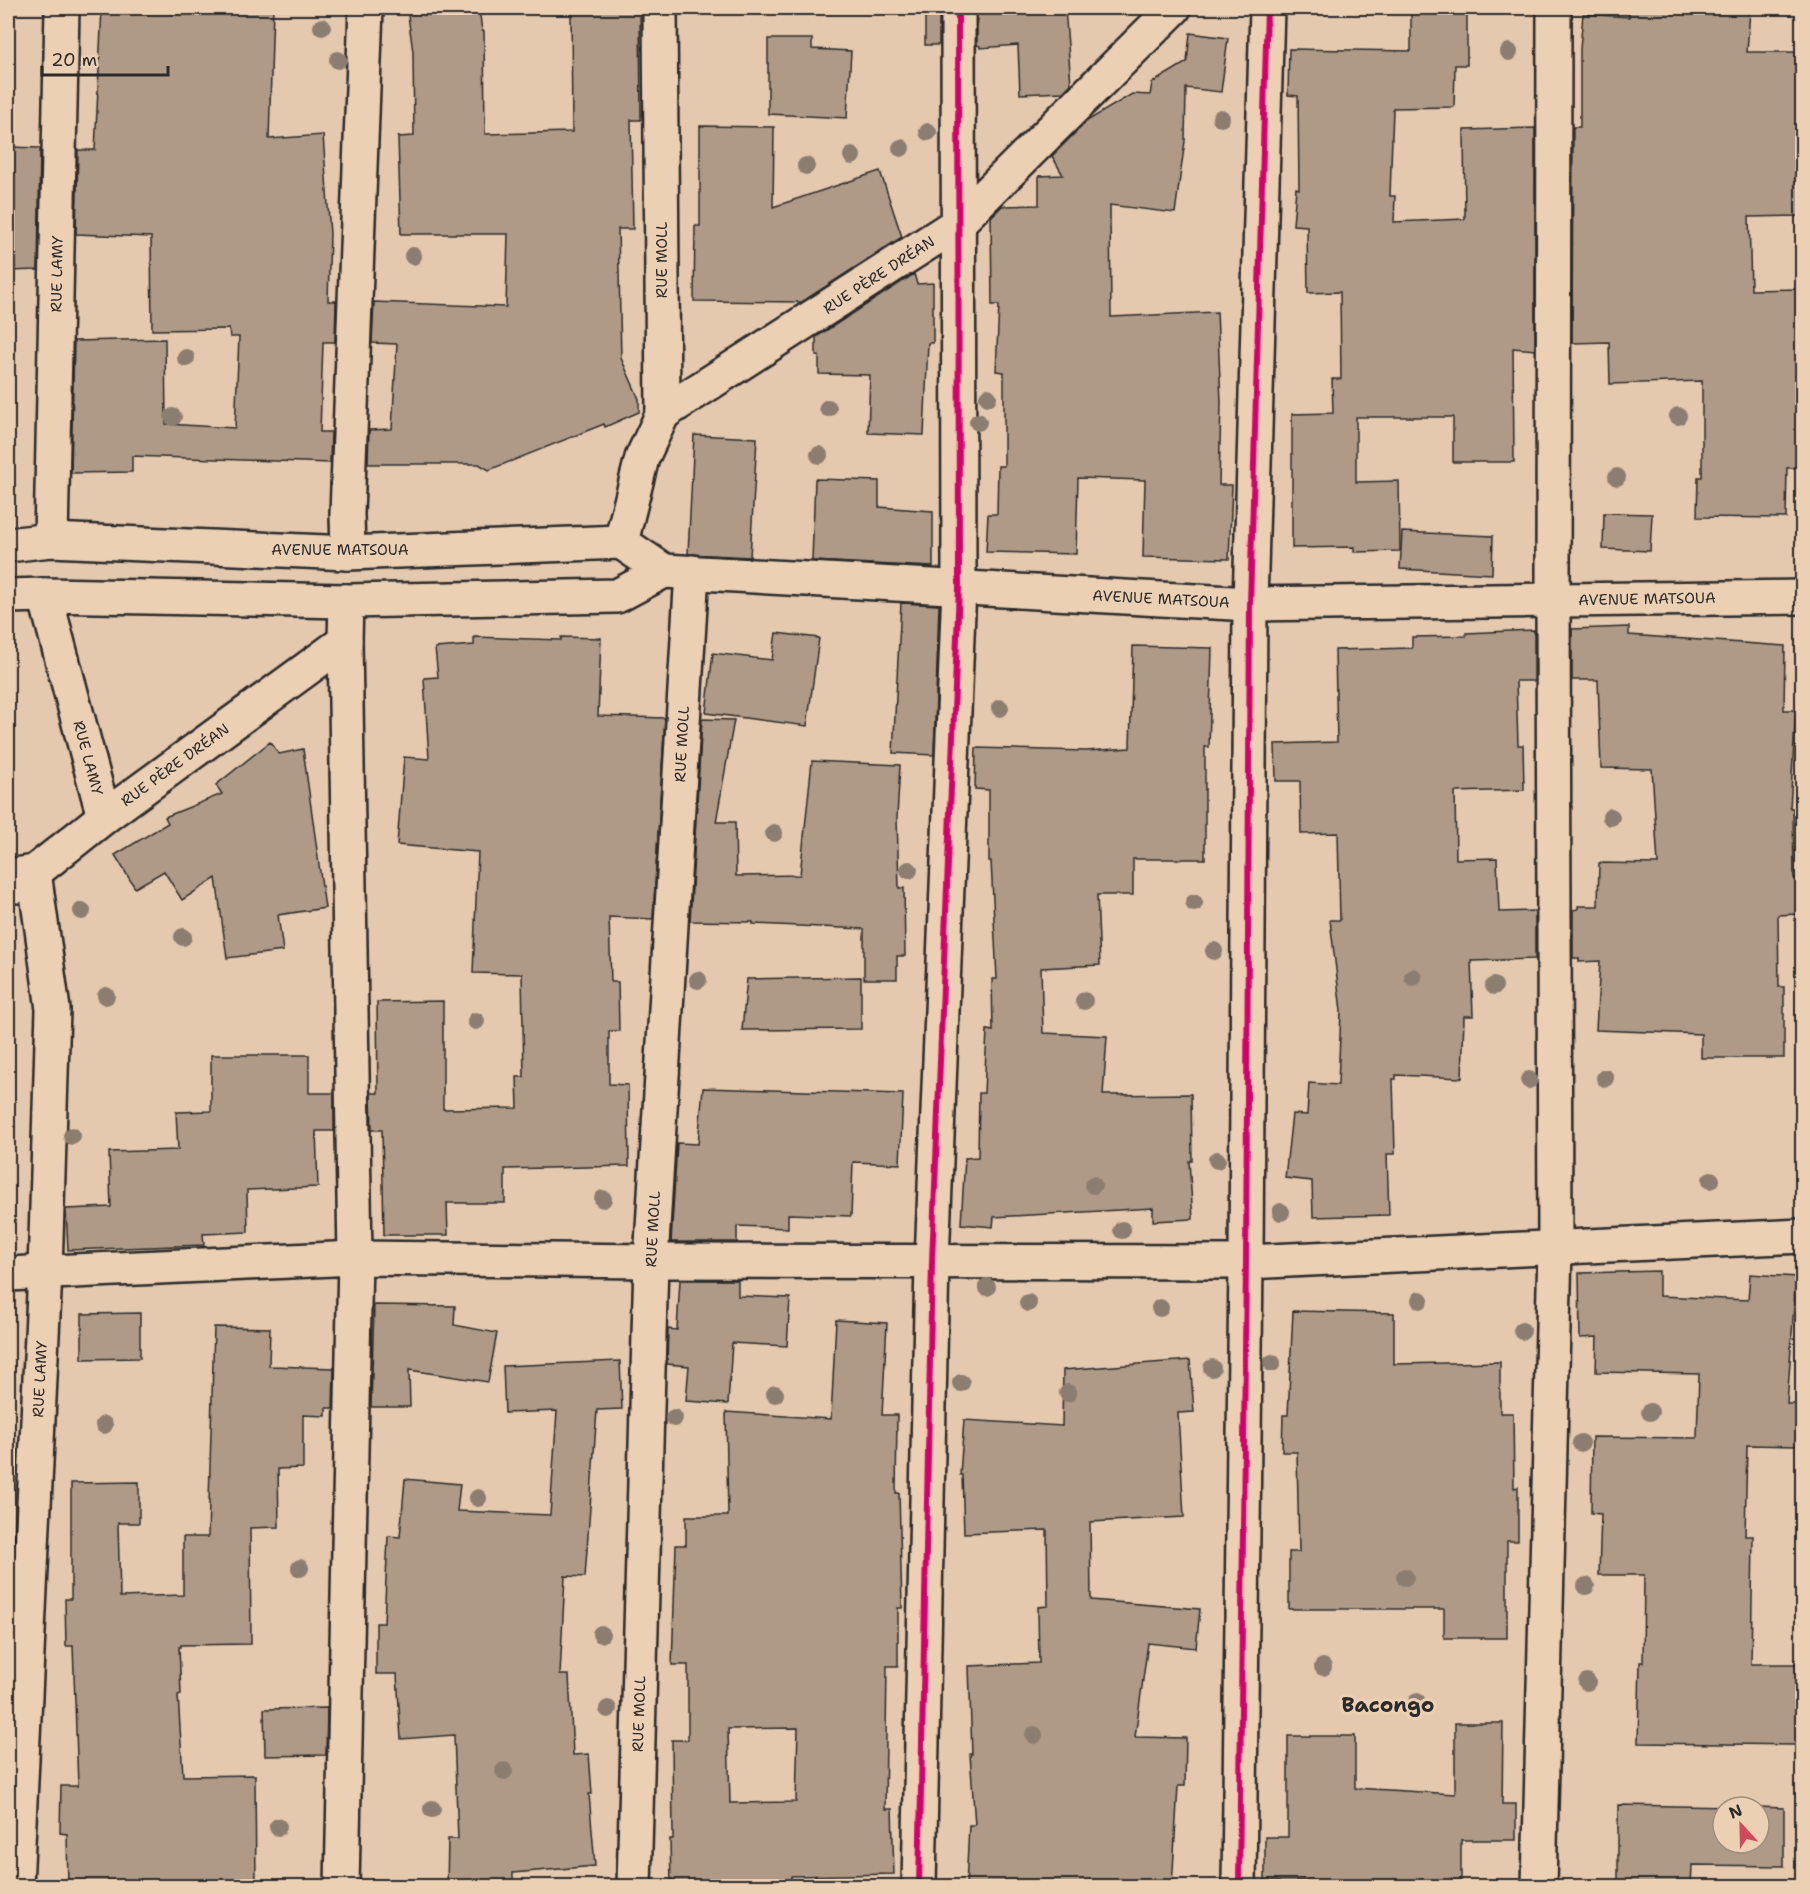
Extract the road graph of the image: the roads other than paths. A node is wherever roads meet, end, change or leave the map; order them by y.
1 (62, 8) edge
2 (366, 8) edge
3 (660, 8) edge
4 (958, 8) edge
5 (1174, 8) edge
6 (1267, 8) edge
7 (1554, 8) edge
8 (957, 224) junction
9 (663, 413) junction
10 (51, 540) junction
11 (621, 542) junction
12 (8, 545) edge
13 (348, 553) junction
14 (678, 571) junction
15 (958, 587) junction
16 (45, 595) junction
17 (8, 596) edge
18 (1803, 597) edge
19 (1553, 600) junction
20 (346, 601) junction
21 (1250, 604) junction
22 (345, 641) junction
23 (104, 817) junction
24 (21, 874) edge
25 (8, 894) edge
26 (1803, 1236) edge
27 (1555, 1248) junction
28 (355, 1258) junction
29 (651, 1261) junction
30 (932, 1261) junction
31 (1246, 1262) junction
32 (45, 1272) junction
33 (8, 1274) edge
34 (16, 1887) edge
35 (342, 1887) edge
36 (634, 1887) edge
37 (919, 1887) edge
38 (1239, 1887) edge
39 (1539, 1887) edge

1 - 10 street, RUE LAMY
2 - 13 street
3 - 9 street, RUE MOLL
4 - 8 street
5 - 8 street, RUE PÈRE DRÉAN
6 - 21 street
7 - 19 street
8 - 9 street, RUE PÈRE DRÉAN
8 - 15 street
9 - 11 street, RUE MOLL
10 - 12 street, AVENUE MATSOUA
10 - 13 street, AVENUE MATSOUA
11 - 13 street, AVENUE MATSOUA
11 - 14 street
14 - 15 street, AVENUE MATSOUA
14 - 20 street
14 - 29 street, RUE MOLL
15 - 21 street, AVENUE MATSOUA
15 - 30 street
16 - 17 street
16 - 20 street
16 - 23 street, RUE LAMY
18 - 19 street, AVENUE MATSOUA
19 - 21 street, AVENUE MATSOUA
19 - 27 street
20 - 22 street
21 - 31 street
22 - 23 street, RUE PÈRE DRÉAN
22 - 28 street
23 - 24 street, RUE PÈRE DRÉAN
24 - 25 street, RUE PÈRE DRÉAN
24 - 32 street, RUE LAMY
26 - 27 street
27 - 31 street
27 - 39 street
28 - 29 street
28 - 32 street
28 - 35 street
29 - 30 street
29 - 36 street, RUE MOLL
30 - 31 street
30 - 37 street
31 - 38 street
32 - 33 street
32 - 34 street, RUE LAMY

